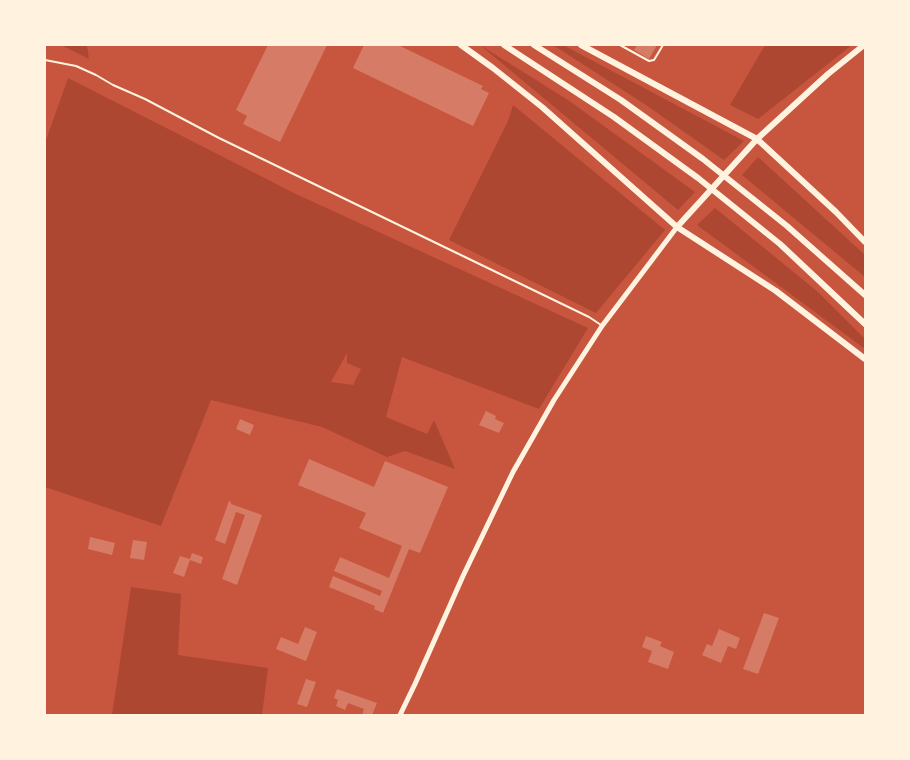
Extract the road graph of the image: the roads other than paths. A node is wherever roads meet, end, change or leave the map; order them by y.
1 (461, 45) edge
2 (504, 45) edge
3 (534, 45) edge
4 (581, 45) edge
5 (620, 45) edge
6 (663, 45) edge
7 (864, 45) edge
8 (45, 60) edge
9 (757, 139) junction
10 (677, 227) junction
11 (865, 242) edge
12 (865, 295) edge
13 (865, 324) edge
14 (602, 326) junction
15 (865, 359) edge
16 (400, 715) edge

1 - 10 main road
2 - 13 main road
3 - 12 main road
4 - 9 main road
5 - 6 lane
7 - 9 main road
8 - 14 lane
9 - 10 main road
9 - 11 main road
10 - 14 street
10 - 15 main road
14 - 16 street

